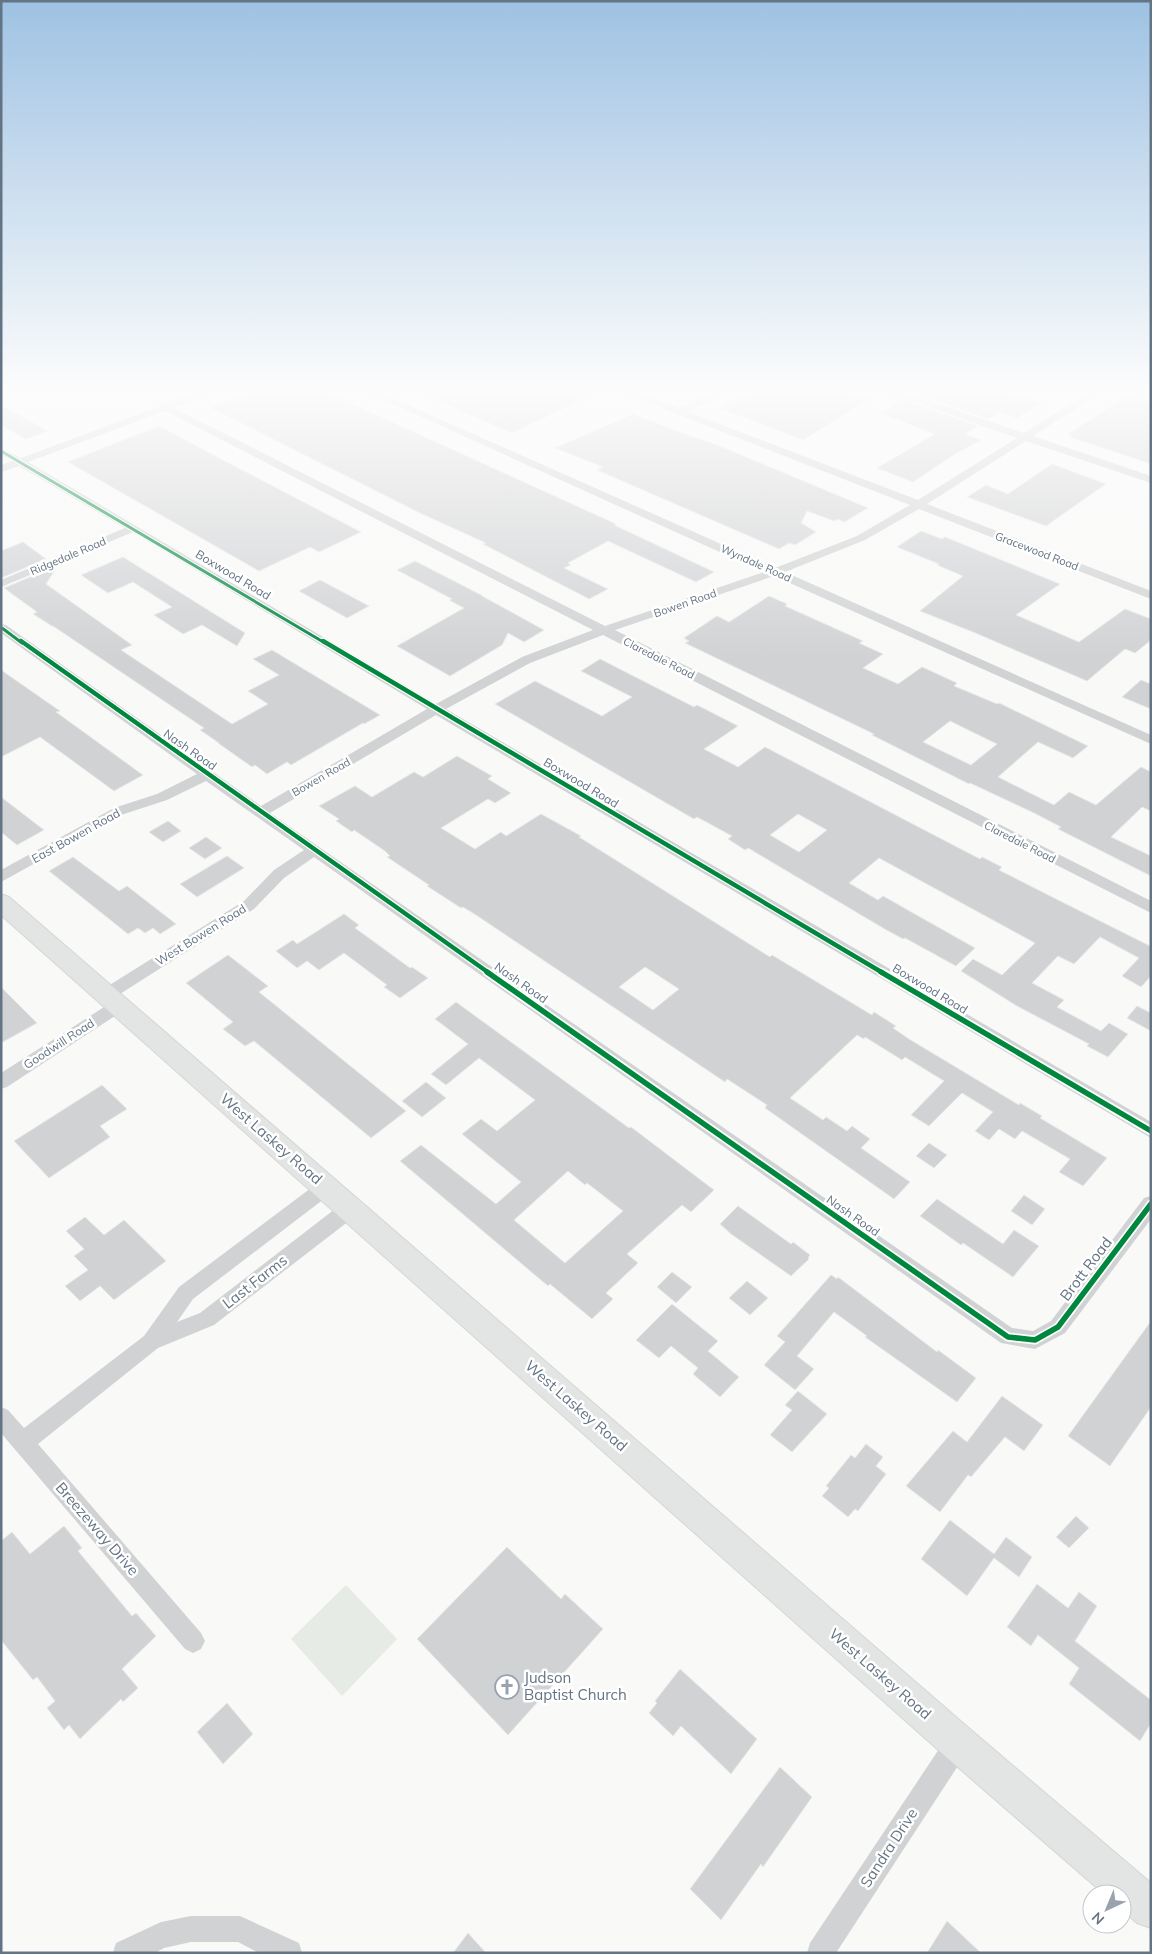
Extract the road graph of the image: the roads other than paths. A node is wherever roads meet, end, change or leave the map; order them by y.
1 (48, 478) edge
2 (305, 478) edge
3 (564, 478) edge
4 (849, 478) edge
5 (961, 478) edge
6 (918, 505) junction
7 (134, 528) junction
8 (774, 572) junction
9 (1, 584) edge
10 (1151, 595) edge
11 (2, 628) edge
12 (604, 630) junction
13 (436, 709) junction
14 (1151, 740) edge
15 (208, 774) junction
16 (261, 812) junction
17 (315, 850) junction
18 (1, 877) edge
19 (1, 902) edge
20 (1151, 908) edge
21 (112, 1000) junction
22 (1, 1082) edge
23 (1151, 1131) edge
24 (326, 1187) junction
25 (1151, 1204) edge
26 (351, 1208) junction
27 (1035, 1340) joint
28 (151, 1342) junction
29 (1, 1417) edge
30 (23, 1442) junction
31 (193, 1640) dead end
32 (958, 1743) junction
33 (1151, 1909) edge
34 (240, 1929) joint
35 (126, 1953) edge
36 (289, 1953) edge
37 (820, 1953) edge

1 - 7 street, Boxwood Road
2 - 12 street, Claredale Road
3 - 8 street, Wyndale Road
4 - 6 street, Gracewood Road
5 - 6 street, Bowen Road
6 - 8 street, Bowen Road
6 - 10 street, Gracewood Road
7 - 9 street, Ridgedale Road
7 - 13 street, Boxwood Road
8 - 12 street, Bowen Road
8 - 14 street, Wyndale Road
11 - 15 street, Nash Road
12 - 13 street, Bowen Road
12 - 20 street, Claredale Road
13 - 16 street, Bowen Road
13 - 23 street, Boxwood Road
15 - 16 street, Nash Road
15 - 18 street, East Bowen Road
16 - 17 street, Nash Road
17 - 21 street, West Bowen Road
17 - 27 street, Nash Road
19 - 21 main road, West Laskey Road
21 - 22 street, Goodwill Road
21 - 24 main road, West Laskey Road
24 - 26 main road, West Laskey Road
24 - 28 street, Last Farms
25 - 27 street, Brott Road
26 - 28 street, Last Farms
26 - 32 main road, West Laskey Road
28 - 30 street, Last Farms
29 - 30 street, Breezeway Drive
30 - 31 street, Breezeway Drive
32 - 33 main road, West Laskey Road
32 - 37 street, Sandra Drive
34 - 35 street
34 - 36 street

